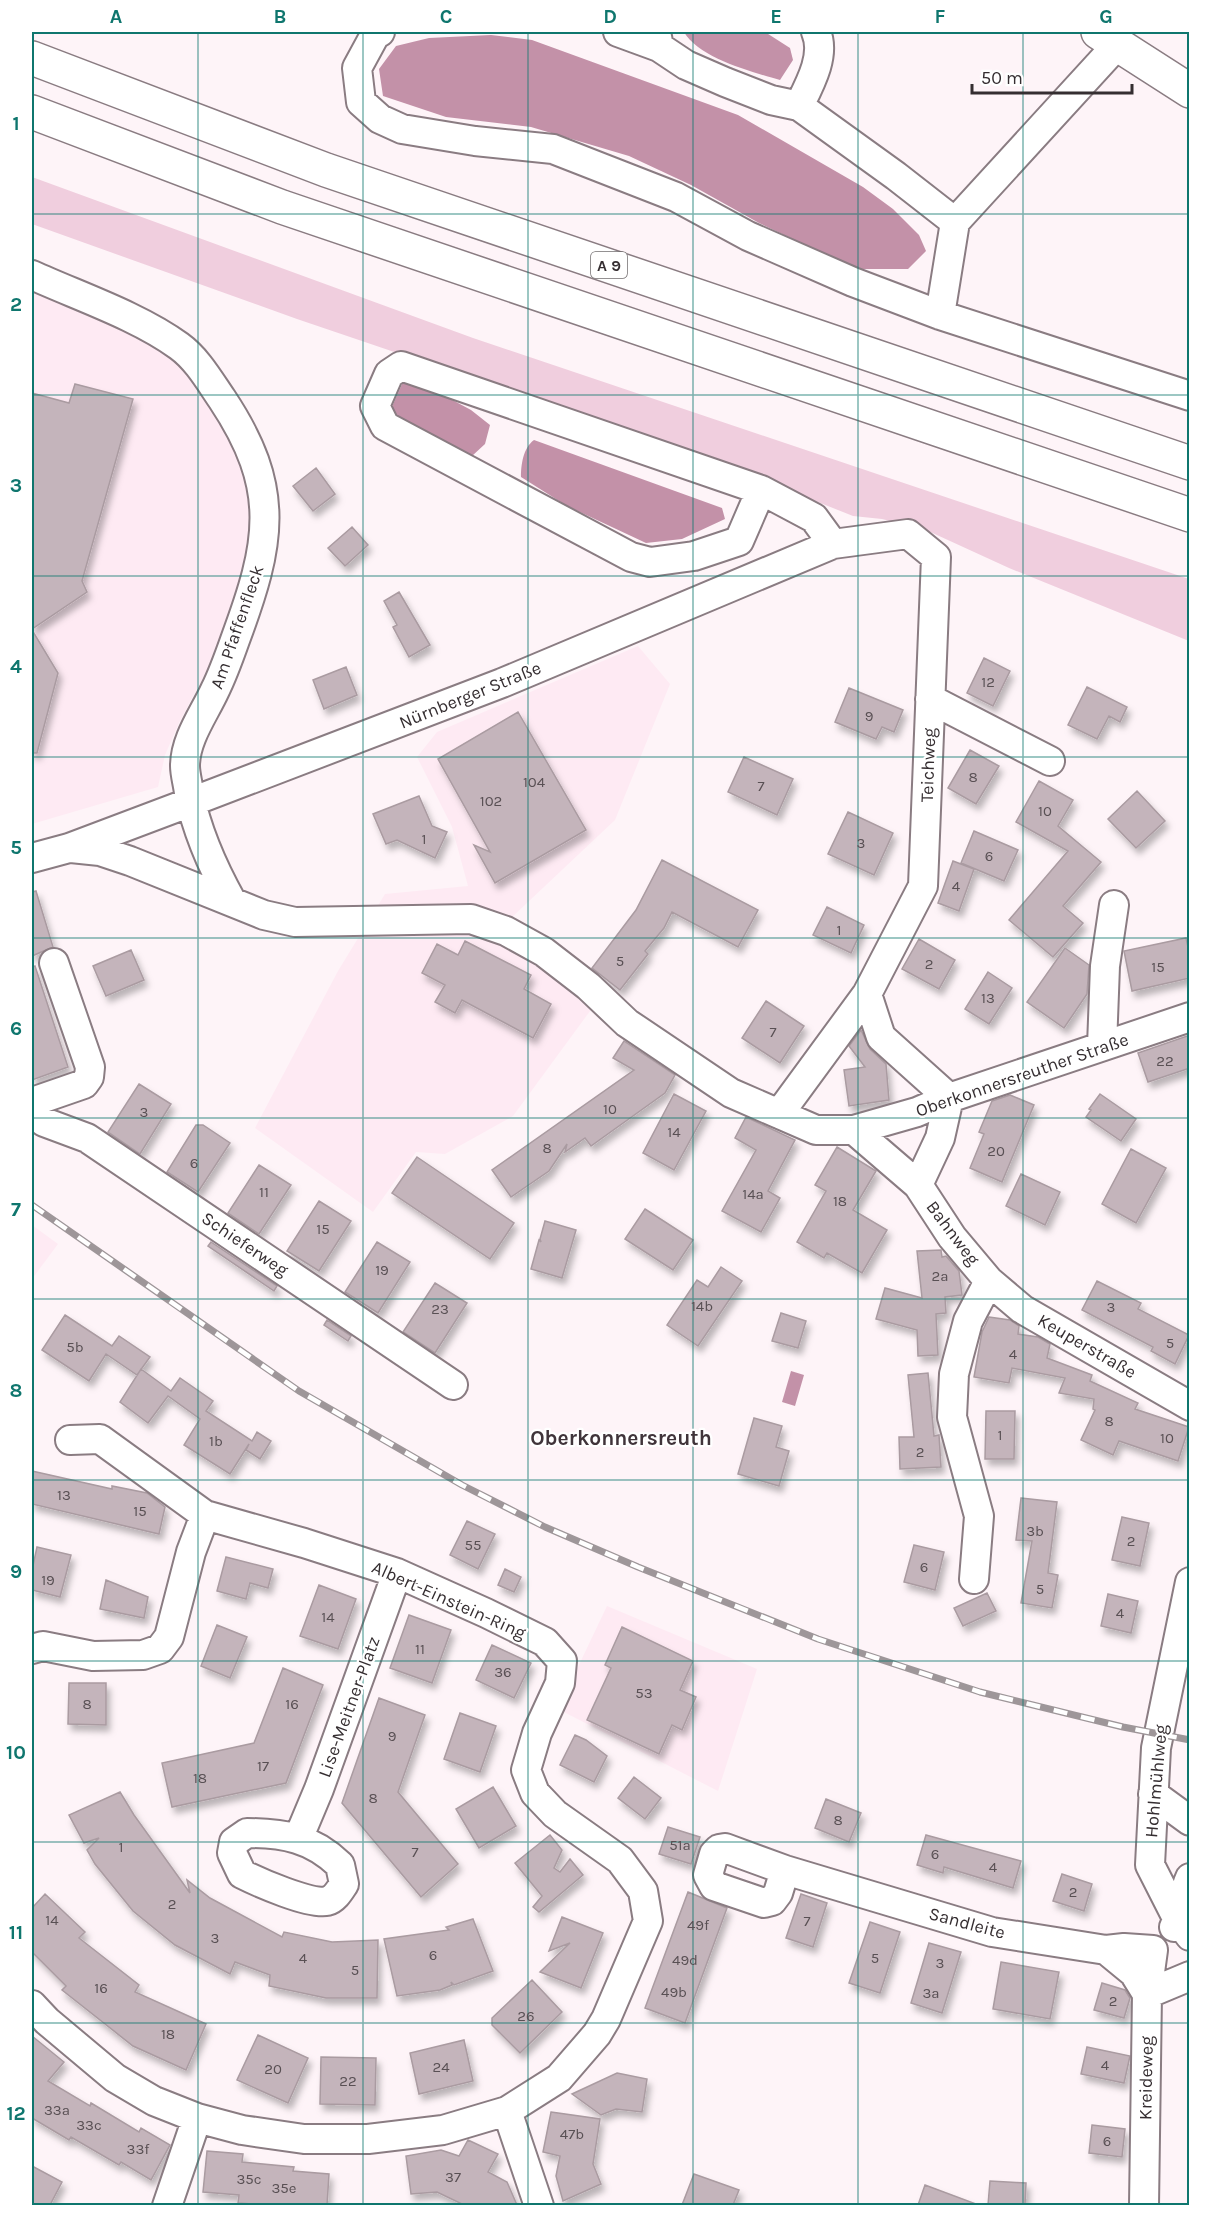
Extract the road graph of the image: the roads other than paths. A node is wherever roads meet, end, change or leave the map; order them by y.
1 (380, 32) edge
2 (618, 32) edge
3 (816, 32) edge
4 (1108, 38) edge
5 (658, 39) edge
6 (32, 58) edge
7 (1190, 91) edge
8 (799, 106) junction
9 (32, 112) edge
10 (955, 222) junction
11 (32, 275) edge
12 (940, 315) junction
13 (1190, 396) edge
14 (1190, 463) edge
15 (761, 490) junction
16 (1190, 515) edge
17 (908, 534) joint
18 (833, 544) junction
19 (930, 699) junction
20 (1050, 760) dead end
21 (191, 802) junction
22 (69, 848) junction
23 (32, 858) edge
24 (232, 902) junction
25 (1114, 905) dead end
26 (54, 963) dead end
27 (867, 994) junction
28 (1190, 1017) edge
29 (1102, 1046) junction
30 (949, 1098) junction
31 (32, 1102) edge
32 (32, 1112) edge
33 (779, 1114) junction
34 (854, 1130) junction
35 (918, 1185) junction
36 (989, 1281) junction
37 (453, 1385) dead end
38 (1190, 1406) edge
39 (70, 1440) dead end
40 (205, 1515) junction
41 (397, 1573) junction
42 (974, 1579) dead end
43 (1190, 1582) edge
44 (32, 1649) edge
45 (1153, 1794) junction
46 (1190, 1821) edge
47 (298, 1839) dead end
48 (785, 1870) dead end
49 (1190, 1878) edge
50 (1184, 1928) edge
51 (1106, 1950) junction
52 (1153, 1950) junction
53 (1190, 1976) edge
54 (1147, 1994) junction
55 (32, 2006) edge
56 (507, 2111) junction
57 (197, 2118) junction
58 (167, 2205) edge
59 (539, 2205) edge
60 (1144, 2205) edge

1 - 12 street
2 - 5 street
3 - 8 street
4 - 7 main road
4 - 10 street
5 - 8 street
6 - 14 main road, A 9
8 - 10 street
9 - 16 main road
10 - 12 street
11 - 21 street, Am Pfaffenfleck
12 - 13 street
15 - 15 street
15 - 18 street
17 - 18 street, Nürnberger Straße
17 - 19 street, Teichweg
18 - 21 street, Nürnberger Straße
19 - 20 street
19 - 27 street, Teichweg
21 - 22 street, Nürnberger Straße
21 - 24 street
22 - 23 street, Nürnberger Straße
22 - 24 street, Oberkonnersreuther Straße
24 - 33 street, Oberkonnersreuther Straße
25 - 29 street
26 - 31 street
27 - 30 street
27 - 33 street, Teichweg
28 - 29 street, Oberkonnersreuther Straße
29 - 30 street, Oberkonnersreuther Straße
30 - 34 street, Oberkonnersreuther Straße
30 - 35 street, Bahnweg
32 - 37 street, Schieferweg
33 - 34 street, Oberkonnersreuther Straße
34 - 35 street
35 - 36 street, Bahnweg
36 - 38 street, Keuperstraße
36 - 42 street, Bahnweg
39 - 40 street, Albert-Einstein-Ring
40 - 41 street, Albert-Einstein-Ring
40 - 44 street
41 - 47 street, Lise-Meitner-Platz
41 - 56 street, Albert-Einstein-Ring
43 - 45 street, Hohlmühlweg
45 - 46 street
45 - 50 street, Hohlmühlweg
48 - 51 street, Sandleite
49 - 50 street
50 - 52 street
51 - 52 street, Sandleite
51 - 54 street
52 - 54 street, Kreideweg
53 - 54 street
54 - 60 street, Kreideweg
55 - 57 street, Albert-Einstein-Ring
56 - 57 street, Albert-Einstein-Ring
56 - 59 street
57 - 58 street

